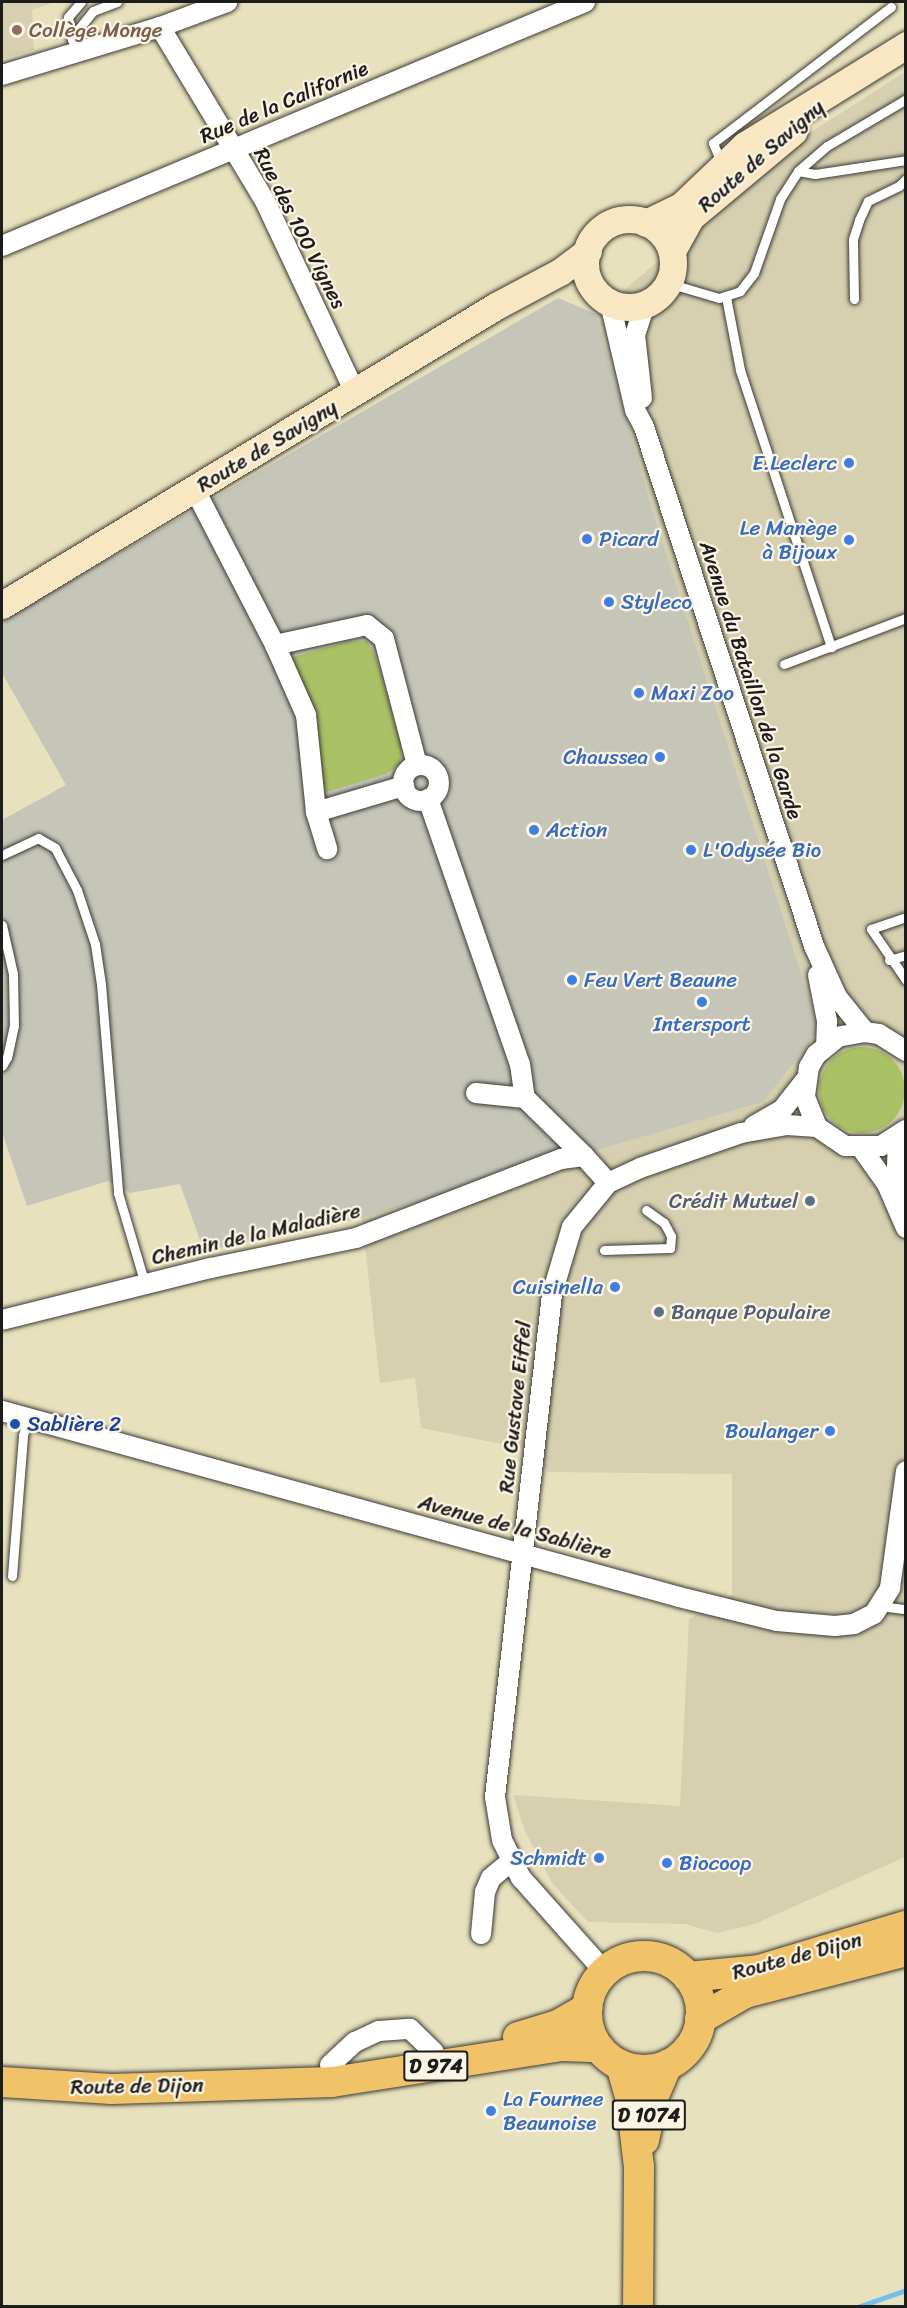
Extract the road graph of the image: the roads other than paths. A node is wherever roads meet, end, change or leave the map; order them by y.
1 (81, 2) edge
2 (117, 2) edge
3 (227, 2) edge
4 (585, 2) edge
5 (891, 7) dead end
6 (160, 27) junction
7 (73, 45) junction
8 (906, 45) edge
9 (2, 75) edge
10 (906, 99) edge
11 (233, 149) junction
12 (906, 160) edge
13 (723, 167) junction
14 (798, 171) junction
15 (906, 179) edge
16 (646, 223) junction
17 (2, 246) edge
18 (588, 251) junction
19 (672, 251) junction
20 (668, 283) junction
21 (532, 287) junction
22 (602, 296) junction
23 (726, 297) junction
24 (854, 299) dead end
25 (645, 304) junction
26 (354, 392) junction
27 (644, 428) junction
28 (195, 490) junction
29 (2, 604) edge
30 (906, 618) edge
31 (275, 645) junction
32 (831, 647) junction
33 (784, 664) dead end
34 (417, 765) junction
35 (404, 786) junction
36 (428, 799) junction
37 (316, 812) junction
38 (327, 849) dead end
39 (2, 855) edge
40 (906, 917) edge
41 (2, 925) edge
42 (814, 946) junction
43 (906, 955) edge
44 (890, 960) junction
45 (906, 980) edge
46 (865, 1032) junction
47 (826, 1045) junction
48 (906, 1050) edge
49 (2, 1066) edge
50 (805, 1081) junction
51 (476, 1093) dead end
52 (525, 1098) junction
53 (817, 1127) junction
54 (741, 1133) junction
55 (902, 1134) edge
56 (862, 1149) junction
57 (584, 1156) junction
58 (608, 1183) junction
59 (906, 1207) edge
60 (646, 1210) dead end
61 (906, 1228) edge
62 (604, 1250) dead end
63 (145, 1284) junction
64 (2, 1320) edge
65 (2, 1411) edge
66 (29, 1418) junction
67 (906, 1471) edge
68 (903, 1498) edge
69 (523, 1554) junction
70 (12, 1576) dead end
71 (880, 1606) junction
72 (906, 1610) edge
73 (512, 1861) junction
74 (906, 1926) edge
75 (481, 1934) dead end
76 (906, 1951) edge
77 (604, 1971) junction
78 (688, 1977) junction
79 (587, 2008) junction
80 (700, 2019) junction
81 (598, 2047) junction
82 (621, 2065) junction
83 (667, 2065) junction
84 (273, 2081) junction
85 (2, 2082) edge
86 (639, 2167) junction
87 (638, 2307) edge

1 - 7 lane
2 - 7 lane
3 - 6 street
4 - 11 street, Rue de la Californie
5 - 13 lane
6 - 7 street
6 - 11 street, Rue des 100 Vignes
7 - 9 street
8 - 13 main road, Route de Savigny
10 - 14 lane
11 - 17 street, Rue de la Californie
11 - 26 street, Rue des 100 Vignes
12 - 14 lane
13 - 16 main road, Route de Savigny
13 - 19 main road, Route de Savigny
14 - 23 lane
15 - 24 lane
16 - 18 main road
16 - 19 main road
18 - 21 main road, Route de Savigny
18 - 22 main road
19 - 20 main road
20 - 23 lane
20 - 25 main road
21 - 22 main road
21 - 26 main road, Route de Savigny
22 - 25 main road
22 - 27 street, Avenue du Bataillon de la Garde
23 - 32 lane
25 - 27 street, Avenue du Bataillon de la Garde
26 - 28 main road, Route de Savigny
27 - 42 street, Avenue du Bataillon de la Garde
28 - 29 main road, Route de Savigny
28 - 31 street
30 - 32 lane
31 - 34 street
31 - 37 street
32 - 33 lane
34 - 35 street
34 - 36 street
35 - 36 street
35 - 37 street
36 - 52 street
37 - 38 street
39 - 63 lane
40 - 44 lane
41 - 49 lane
42 - 46 street, Avenue du Bataillon de la Garde
42 - 47 street, Avenue du Bataillon de la Garde
43 - 44 lane
44 - 45 lane
46 - 47 street
46 - 48 street
47 - 50 street, Rue Gustave Eiffel
50 - 53 street
50 - 54 street, Rue Gustave Eiffel
51 - 52 street
52 - 57 street
53 - 54 street, Rue Gustave Eiffel
53 - 56 street
54 - 58 street, Rue Gustave Eiffel
55 - 56 street
55 - 59 street
56 - 61 street
57 - 58 street
57 - 63 street, Chemin de la Maladière
58 - 69 street, Rue Gustave Eiffel
60 - 62 lane
63 - 64 street, Chemin de la Maladière
65 - 66 street, Avenue de la Sablière
66 - 69 street, Avenue de la Sablière
66 - 70 lane
67 - 68 street
68 - 71 street
69 - 71 street, Avenue de la Sablière
69 - 73 street, Rue Gustave Eiffel
71 - 72 lane
73 - 75 street
73 - 77 street, Rue Gustave Eiffel
74 - 78 main road, Route de Dijon
76 - 80 main road, Route de Dijon
77 - 78 main road
77 - 79 main road
78 - 80 main road
79 - 81 main road
79 - 84 main road, Route de Dijon / D 974
80 - 83 main road
81 - 82 main road
81 - 84 main road, Route de Dijon / D 974
82 - 83 main road
82 - 86 main road, D 1074
83 - 86 main road, D 1074
84 - 85 main road, Route de Dijon / D 974
86 - 87 main road, D 1074

